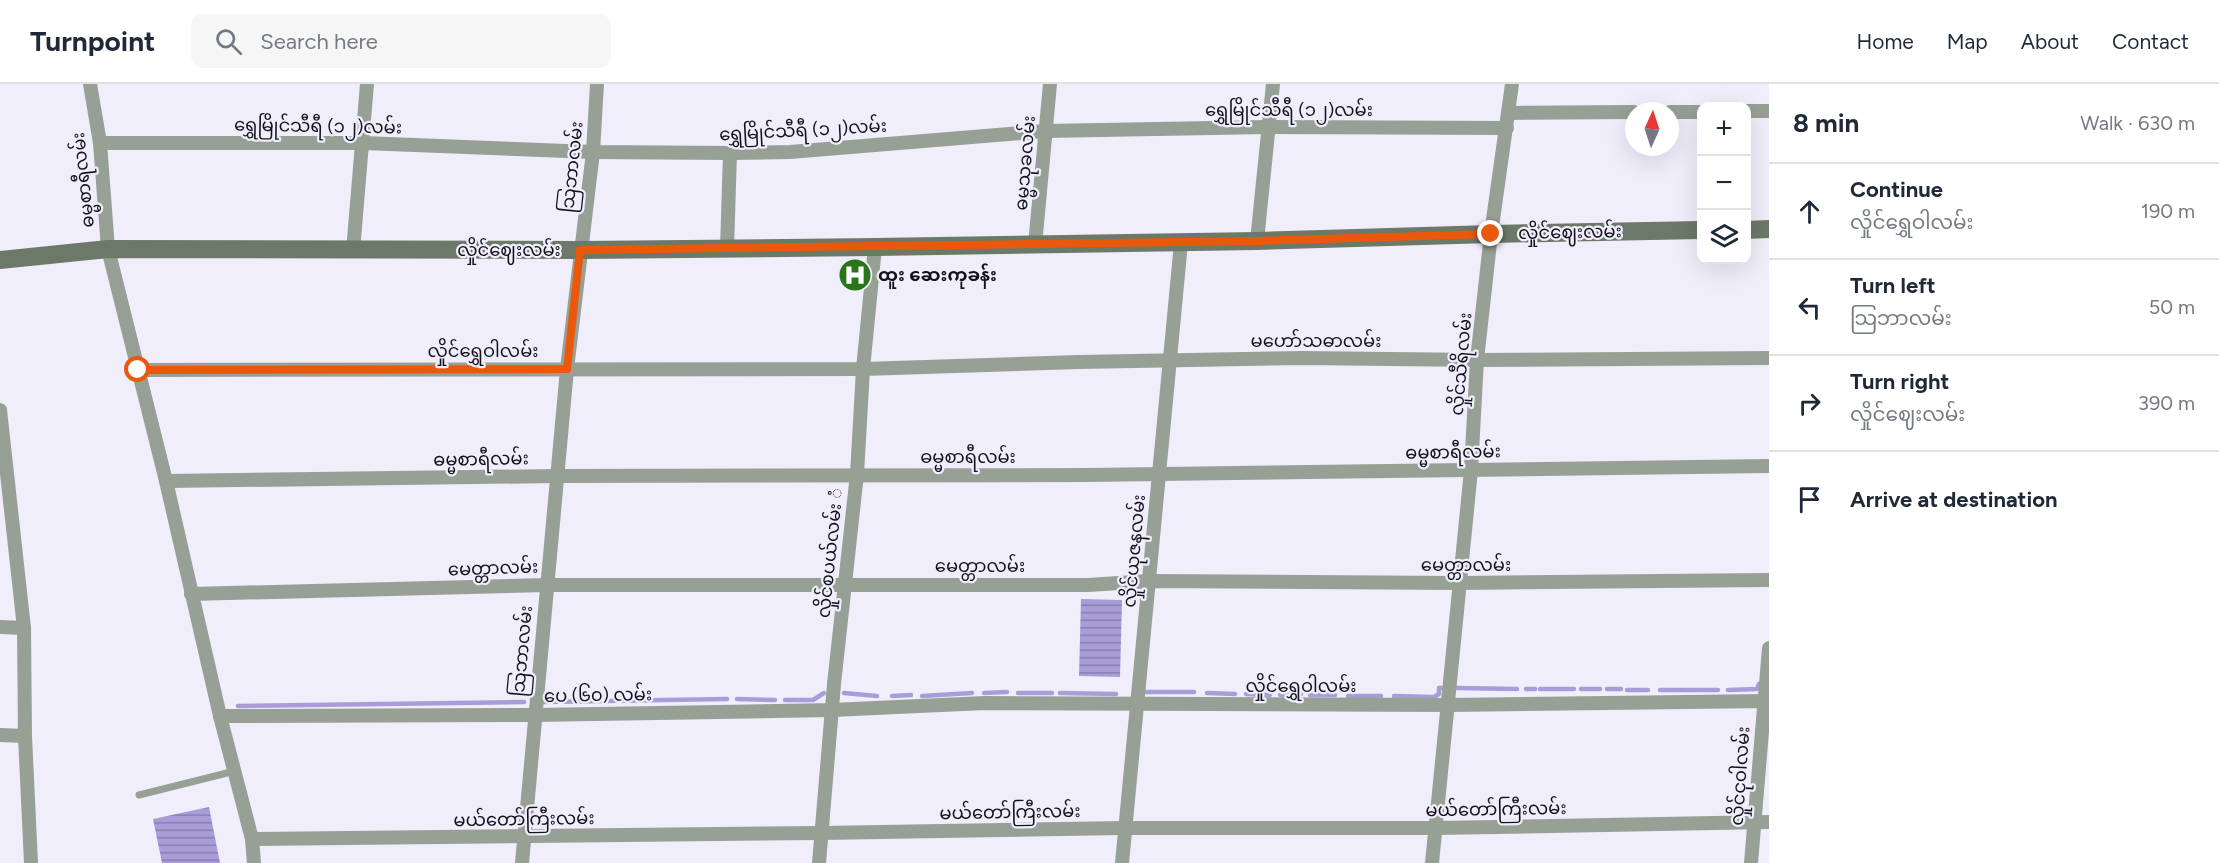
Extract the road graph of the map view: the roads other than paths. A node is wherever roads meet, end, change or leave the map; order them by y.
1 (90, 84) edge
2 (367, 84) edge
3 (597, 84) edge
4 (1050, 84) edge
5 (1273, 84) edge
6 (1512, 84) edge
7 (1751, 111) edge
8 (1769, 111) edge
9 (1625, 112) edge
10 (1679, 112) edge
11 (1697, 112) edge
12 (1509, 113) junction
13 (1268, 128) junction
14 (1507, 128) junction
15 (1045, 131) junction
16 (100, 143) junction
17 (363, 143) junction
18 (593, 152) junction
19 (730, 153) junction
20 (1769, 229) edge
21 (1697, 230) edge
22 (1751, 230) edge
23 (1491, 234) junction
24 (1257, 241) junction
25 (1181, 243) junction
26 (1035, 245) junction
27 (874, 247) junction
28 (108, 249) junction
29 (727, 249) junction
30 (352, 250) junction
31 (580, 250) junction
32 (0, 260) edge
33 (1769, 358) edge
34 (1477, 360) junction
35 (1170, 361) junction
36 (567, 369) junction
37 (863, 369) junction
38 (138, 370) junction
39 (0, 410) edge
40 (1769, 466) edge
41 (1471, 470) junction
42 (1158, 472) junction
43 (857, 474) junction
44 (557, 476) junction
45 (166, 481) junction
46 (5, 506) edge
47 (1150, 580) junction
48 (1769, 580) edge
49 (1459, 583) junction
50 (845, 584) junction
51 (547, 585) junction
52 (191, 594) junction
53 (0, 627) edge
54 (24, 628) junction
55 (1769, 648) edge
56 (1765, 693) edge
57 (1449, 695) junction
58 (1138, 704) junction
59 (832, 710) junction
60 (535, 714) junction
61 (220, 716) junction
62 (0, 735) edge
63 (25, 736) junction
64 (235, 771) junction
65 (139, 795) dead end
66 (1762, 822) edge
67 (1124, 828) junction
68 (1436, 828) junction
69 (821, 833) junction
70 (523, 837) junction
71 (252, 839) junction
72 (31, 863) edge
73 (254, 863) edge
74 (522, 863) edge
75 (819, 863) edge
76 (1122, 863) edge
77 (1432, 863) edge
78 (1751, 863) edge

1 - 16 street, ဓမ္မစာရီလမ်း
2 - 17 street
3 - 18 street, သြဘာလမ်း
4 - 15 street, ဓမ္မသုခလမ်း
5 - 13 street
6 - 12 street, လှိုင်သီရိလမ်း
7 - 8 street
9 - 12 street
10 - 11 street
12 - 14 street, လှိုင်သီရိလမ်း
13 - 14 street, ရွှေမြိုင်သီရီ (၁၂)လမ်း
13 - 15 street, ရွှေမြိုင်သီရီ (၁၂)လမ်း
13 - 24 street
14 - 23 street, လှိုင်သီရိလမ်း
15 - 19 street, ရွှေမြိုင်သီရီ (၁၂)လမ်း
15 - 26 street, ဓမ္မသုခလမ်း
16 - 17 street, ရွှေမြိုင်သီရီ (၁၂)လမ်း
16 - 28 street, ဓမ္မစာရီလမ်း
17 - 18 street, ရွှေမြိုင်သီရီ (၁၂)လမ်း
17 - 30 street
18 - 19 street, ရွှေမြိုင်သီရီ (၁၂)လမ်း
18 - 31 street, သြဘာလမ်း
19 - 29 street
20 - 22 street
21 - 23 street, လှိုင်ဈေးလမ်း
23 - 24 street, လှိုင်ဈေးလမ်း
23 - 34 street, လှိုင်သီရိလမ်း
24 - 25 street, လှိုင်ဈေးလမ်း
25 - 26 street, လှိုင်ဈေးလမ်း
25 - 35 street, လှိုင်ယုဇနလမ်း
26 - 27 street, လှိုင်ဈေးလမ်း
27 - 29 street, လှိုင်ဈေးလမ်း
27 - 37 street, လှိုင်စပယ်လမ်း ံ
28 - 30 street, လှိုင်ဈေးလမ်း
28 - 32 street, လှိုင်ဈေးလမ်း
28 - 38 street, ဓမ္မစာရီလမ်း
29 - 31 street, လှိုင်ဈေးလမ်း
30 - 31 street, လှိုင်ဈေးလမ်း
31 - 36 street, သြဘာလမ်း
33 - 34 street, မဟော်သဓာလမ်း
34 - 35 street, မဟော်သဓာလမ်း
34 - 41 street, လှိုင်သီရိလမ်း
35 - 37 street, မဟော်သဓာလမ်း
35 - 42 street, လှိုင်ယုဇနလမ်း
36 - 37 street, လှိုင်ရွှေဝါလမ်း
36 - 38 street, လှိုင်ရွှေဝါလမ်း
36 - 44 street, သြဘာလမ်း
37 - 43 street, လှိုင်စပယ်လမ်း ံ
38 - 45 street, ဓမ္မစာရီလမ်း
39 - 46 street
40 - 41 street, ဓမ္မစာရီလမ်း
41 - 42 street, ဓမ္မစာရီလမ်း
41 - 49 street, လှိုင်သီရိလမ်း
42 - 43 street, ဓမ္မစာရီလမ်း
42 - 47 street, လှိုင်ယုဇနလမ်း
43 - 44 street, ဓမ္မစာရီလမ်း
43 - 50 street, လှိုင်စပယ်လမ်း ံ
44 - 45 street, ဓမ္မစာရီလမ်း
44 - 51 street, သြဘာလမ်း
45 - 52 street, ဓမ္မစာရီလမ်း
46 - 54 street
47 - 49 street, မေတ္တာလမ်း
47 - 50 street, မေတ္တာလမ်း
47 - 58 street, လှိုင်ယုဇနလမ်း
48 - 49 street, မေတ္တာလမ်း
49 - 57 street, လှိုင်သီရိလမ်း
50 - 51 street, မေတ္တာလမ်း
50 - 59 street, လှိုင်စပယ်လမ်း ံ
51 - 52 street, မေတ္တာလမ်း
51 - 60 street, သြဘာလမ်း
52 - 61 street, ဓမ္မစာရီလမ်း
53 - 54 street
54 - 63 street
55 - 56 street, လှိုင်ငုဝါလမ်း
56 - 57 street, လှိုင်ရွှေဝါလမ်း
56 - 66 street, လှိုင်ငုဝါလမ်း
57 - 58 street, လှိုင်ရွှေဝါလမ်း
57 - 68 street, လှိုင်သီရိလမ်း
58 - 59 street, လှိုင်ရွှေဝါလမ်း
58 - 67 street, လှိုင်ယုဇနလမ်း
59 - 60 street, ပေ (၆၀) လမ်း
59 - 69 street, လှိုင်စပယ်လမ်း ံ
60 - 61 street, ပေ (၆၀) လမ်း
60 - 70 street, သြဘာလမ်း
61 - 64 street, ဓမ္မစာရီလမ်း
62 - 63 street
63 - 72 street
64 - 65 lane
64 - 71 street, ဓမ္မစာရီလမ်း
66 - 68 street, မယ်တော်ကြီးလမ်း
66 - 78 street, လှိုင်ငုဝါလမ်း
67 - 68 street, မယ်တော်ကြီးလမ်း
67 - 69 street, မယ်တော်ကြီးလမ်း
67 - 76 street, လှိုင်ယုဇနလမ်း
68 - 77 street, လှိုင်သီရိလမ်း
69 - 70 street, မယ်တော်ကြီးလမ်း
69 - 75 street, လှိုင်စပယ်လမ်း ံ
70 - 71 street, မယ်တော်ကြီးလမ်း
70 - 74 street, သြဘာလမ်း
71 - 73 street, ဓမ္မစာရီလမ်း

